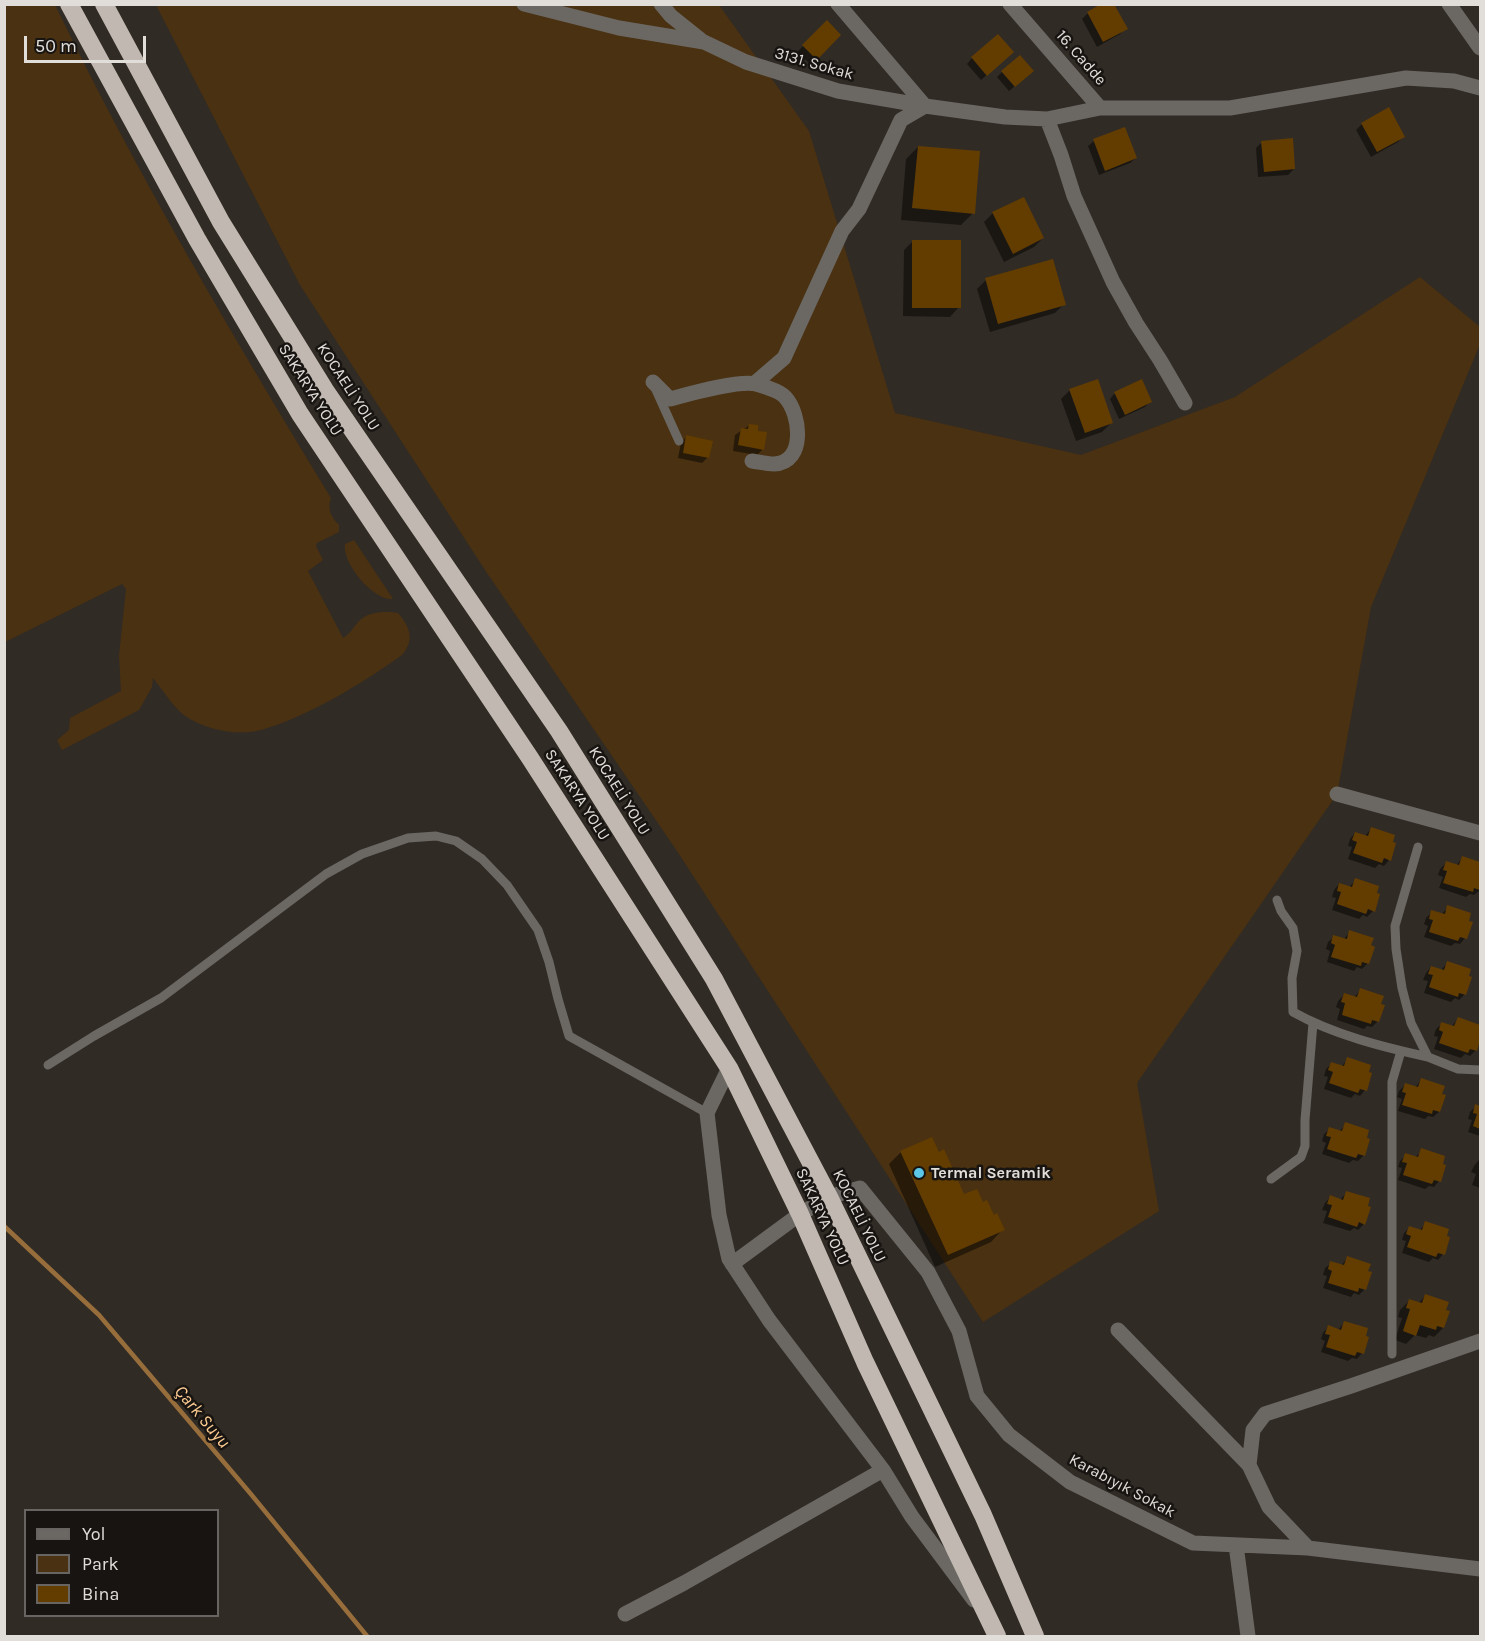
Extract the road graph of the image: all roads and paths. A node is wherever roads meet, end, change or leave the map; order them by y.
1 (69, 4) edge
2 (104, 4) edge
3 (524, 4) edge
4 (661, 4) edge
5 (838, 4) edge
6 (1010, 4) edge
7 (1449, 4) edge
8 (704, 42) junction
9 (1480, 48) edge
10 (1480, 88) edge
11 (925, 106) junction
12 (1100, 108) junction
13 (1047, 119) junction
14 (653, 382) joint
15 (754, 383) junction
16 (1185, 403) dead end
17 (679, 441) dead end
18 (752, 461) dead end
19 (1337, 794) dead end
20 (1480, 833) edge
21 (1418, 847) dead end
22 (1277, 900) dead end
23 (1313, 1023) junction
24 (1401, 1051) junction
25 (1428, 1058) junction
26 (48, 1065) dead end
27 (729, 1068) junction
28 (1480, 1070) edge
29 (707, 1113) junction
30 (1271, 1179) dead end
31 (829, 1197) junction
32 (800, 1214) junction
33 (732, 1264) junction
34 (1118, 1330) dead end
35 (1480, 1341) edge
36 (1392, 1354) dead end
37 (1249, 1465) junction
38 (883, 1470) junction
39 (1236, 1545) junction
40 (1308, 1548) junction
41 (1480, 1569) edge
42 (625, 1614) dead end
43 (993, 1629) edge
44 (1035, 1636) edge
45 (1248, 1636) edge

1 - 27 highway, SAKARYA YOLU
2 - 31 highway, KOCAELİ YOLU
3 - 8 street, 3131. Sokak
4 - 8 street
5 - 11 street
6 - 12 street, 16. Cadde
7 - 9 street
8 - 11 street, 3131. Sokak
10 - 12 street, 3131. Sokak
11 - 13 street, 3131. Sokak
11 - 15 street
12 - 13 street, 3131. Sokak
13 - 16 street
14 - 15 street
14 - 17 lane
15 - 18 street
19 - 20 street
21 - 25 lane
22 - 23 lane
23 - 24 lane
23 - 30 lane
24 - 25 lane
24 - 36 lane
25 - 28 lane
26 - 29 lane
27 - 29 street
27 - 32 highway, SAKARYA YOLU
29 - 33 street
31 - 32 street
31 - 39 street, Karabıyık Sokak
31 - 44 highway, KOCAELİ YOLU
32 - 33 street
32 - 43 highway, SAKARYA YOLU
33 - 38 street
34 - 37 street
35 - 37 street
37 - 40 street
38 - 42 street
38 - 43 street
39 - 40 street, Karabıyık Sokak
39 - 45 street
40 - 41 street, Karabıyık Sokak

